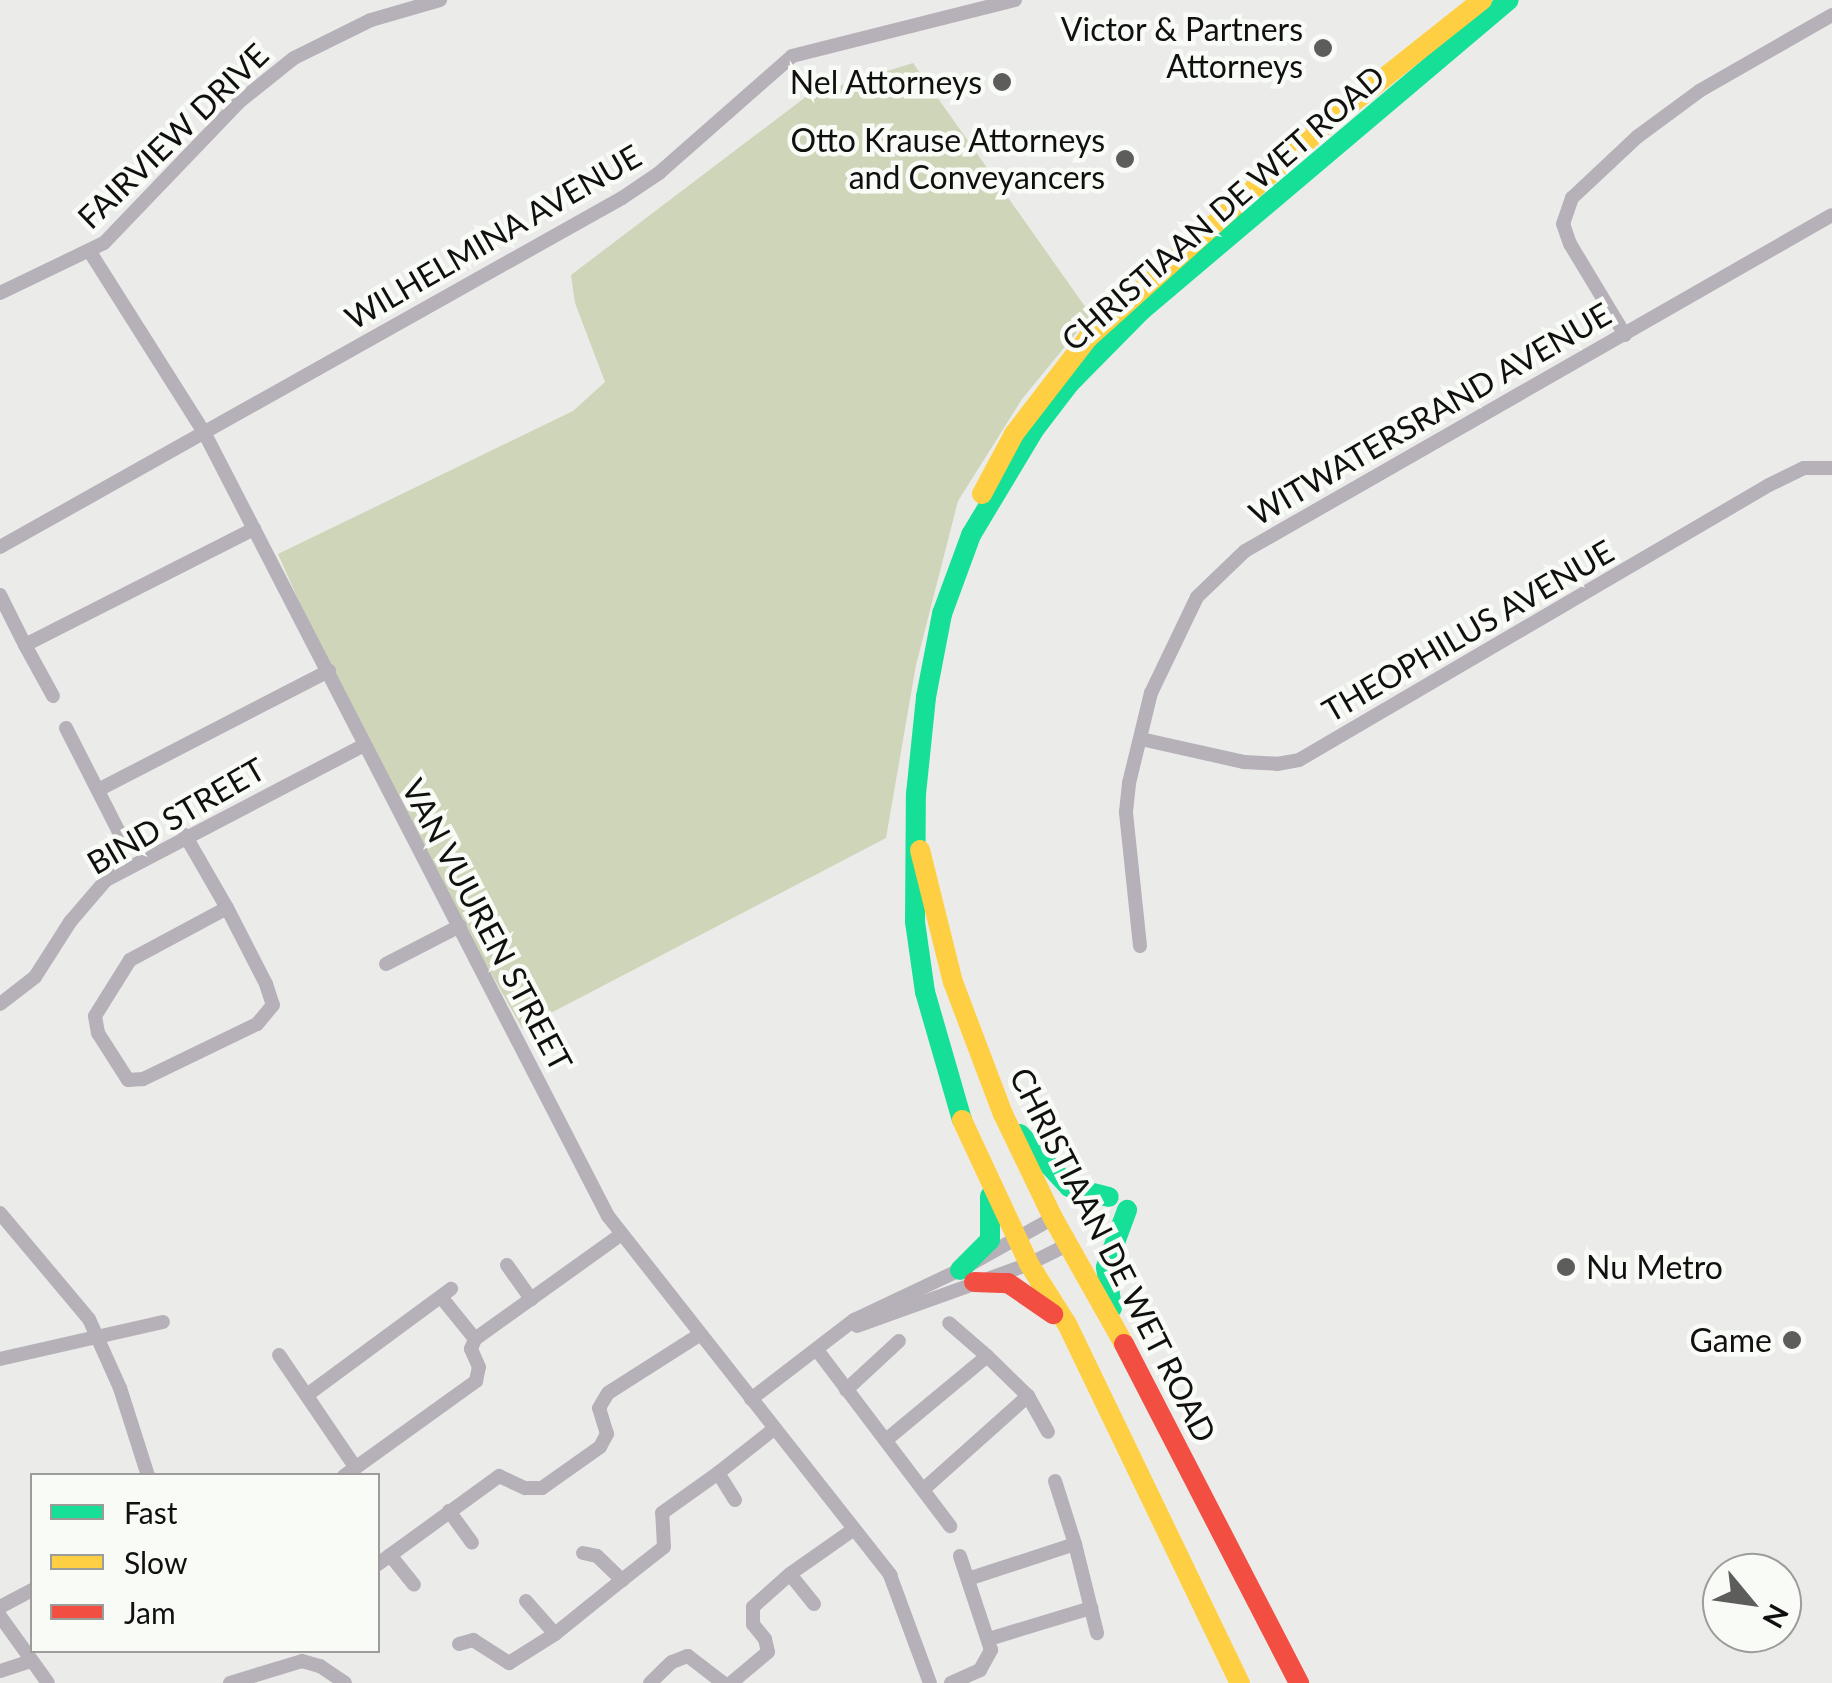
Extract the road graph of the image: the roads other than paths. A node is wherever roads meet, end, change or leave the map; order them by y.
1 (440, 0) edge
2 (1015, 0) edge
3 (1496, 2) edge
4 (988, 3) edge
5 (1832, 15) edge
6 (1832, 215) edge
7 (90, 252) junction
8 (0, 294) edge
9 (1626, 335) junction
10 (205, 434) junction
11 (1832, 468) edge
12 (254, 529) junction
13 (0, 547) edge
14 (0, 595) edge
15 (26, 645) junction
16 (329, 671) junction
17 (54, 696) dead end
18 (66, 728) dead end
19 (1141, 739) junction
20 (362, 746) junction
21 (98, 790) junction
22 (186, 835) junction
23 (916, 838) junction
24 (126, 844) dead end
25 (227, 908) junction
26 (460, 926) junction
27 (1140, 946) dead end
28 (386, 964) dead end
29 (0, 1004) edge
30 (1003, 1114) junction
31 (988, 1179) junction
32 (1109, 1197) dead end
33 (1127, 1210) dead end
34 (0, 1213) edge
35 (1053, 1218) junction
36 (620, 1235) junction
37 (1017, 1240) junction
38 (1067, 1245) junction
39 (1029, 1264) junction
40 (507, 1266) dead end
41 (967, 1276) junction
42 (530, 1299) junction
43 (164, 1322) dead end
44 (949, 1323) dead end
45 (1067, 1324) junction
46 (1116, 1328) junction
47 (699, 1335) junction
48 (96, 1338) junction
49 (475, 1340) junction
50 (898, 1342) dead end
51 (816, 1350) junction
52 (278, 1356) dead end
53 (987, 1356) junction
54 (0, 1359) edge
55 (846, 1390) junction
56 (306, 1395) junction
57 (1028, 1396) junction
58 (751, 1400) junction
59 (774, 1429) junction
60 (1048, 1432) dead end
61 (886, 1440) junction
62 (350, 1471) edge
63 (147, 1473) edge
64 (718, 1473) junction
65 (1055, 1481) dead end
66 (926, 1488) junction
67 (735, 1500) dead end
68 (449, 1511) junction
69 (950, 1526) dead end
70 (854, 1529) junction
71 (472, 1543) dead end
72 (1076, 1544) junction
73 (583, 1553) dead end
74 (960, 1556) dead end
75 (384, 1559) edge
76 (790, 1574) junction
77 (970, 1578) junction
78 (622, 1580) junction
79 (414, 1585) dead end
80 (30, 1591) edge
81 (526, 1601) dead end
82 (814, 1604) dead end
83 (0, 1608) edge
84 (1090, 1608) junction
85 (0, 1616) edge
86 (1097, 1633) dead end
87 (555, 1634) junction
88 (989, 1638) junction
89 (460, 1644) dead end
90 (31, 1662) junction
91 (0, 1671) edge
92 (48, 1683) edge
93 (230, 1683) edge
94 (344, 1683) edge
95 (650, 1683) edge
96 (722, 1683) edge
97 (731, 1683) edge
98 (930, 1683) edge
99 (951, 1683) edge
100 (1240, 1683) edge
101 (1299, 1683) edge

1 - 7 street, FAIRVIEW DRIVE
2 - 4 street, WILHELMINA AVENUE
3 - 23 main road, CHRISTIAAN DE WET ROAD
4 - 10 street, WILHELMINA AVENUE
5 - 9 street
6 - 9 street, WITWATERSRAND AVENUE
7 - 8 street, FAIRVIEW DRIVE
7 - 10 street, VAN VUUREN STREET
9 - 19 street, WITWATERSRAND AVENUE
10 - 12 street, VAN VUUREN STREET
10 - 13 street, WILHELMINA AVENUE
11 - 19 street, THEOPHILUS AVENUE
12 - 15 street
12 - 16 street, VAN VUUREN STREET
14 - 15 street
15 - 17 street
16 - 20 street, VAN VUUREN STREET
16 - 21 street
18 - 21 street
19 - 27 street, WITWATERSRAND AVENUE
20 - 22 street, BIND STREET
20 - 26 street, VAN VUUREN STREET
21 - 24 street
22 - 25 street
22 - 29 street, BIND STREET
23 - 30 main road, CHRISTIAAN DE WET ROAD
23 - 31 main road, CHRISTIAAN DE WET ROAD
25 - 25 street
26 - 28 street
26 - 36 street, VAN VUUREN STREET
30 - 32 main road
30 - 35 main road, CHRISTIAAN DE WET ROAD
31 - 37 main road, CHRISTIAAN DE WET ROAD
31 - 41 main road
33 - 46 main road
34 - 48 street
35 - 37 street
35 - 38 main road, CHRISTIAAN DE WET ROAD
36 - 42 street
36 - 47 street, VAN VUUREN STREET
37 - 39 main road, CHRISTIAAN DE WET ROAD
37 - 41 street
38 - 39 street
38 - 46 main road, CHRISTIAAN DE WET ROAD
39 - 41 street
39 - 45 main road, CHRISTIAAN DE WET ROAD
40 - 42 street
41 - 45 main road
41 - 51 street
42 - 49 street
43 - 48 street
44 - 53 street
45 - 100 main road, CHRISTIAAN DE WET ROAD
46 - 101 main road, CHRISTIAAN DE WET ROAD
47 - 58 street, VAN VUUREN STREET
47 - 68 street
48 - 54 street
48 - 63 street
49 - 56 street
49 - 62 street
50 - 55 street
51 - 55 street
51 - 58 street
52 - 56 street
53 - 57 street
53 - 61 street
55 - 61 street
56 - 62 street
57 - 60 street
57 - 66 street
58 - 59 street, VAN VUUREN STREET
59 - 64 street
59 - 70 street, VAN VUUREN STREET
61 - 66 street
64 - 67 street
64 - 78 street
65 - 72 street
66 - 69 street
68 - 71 street
68 - 75 street
70 - 76 street
70 - 98 street, VAN VUUREN STREET
72 - 77 street
72 - 84 street
73 - 78 street
74 - 77 street
75 - 79 street
76 - 82 street
76 - 97 street
77 - 88 street
78 - 87 street
80 - 83 street
81 - 87 street
84 - 86 street
84 - 88 street
85 - 90 street
87 - 89 street
88 - 99 street
90 - 91 street
90 - 92 street
93 - 94 street
95 - 96 street

